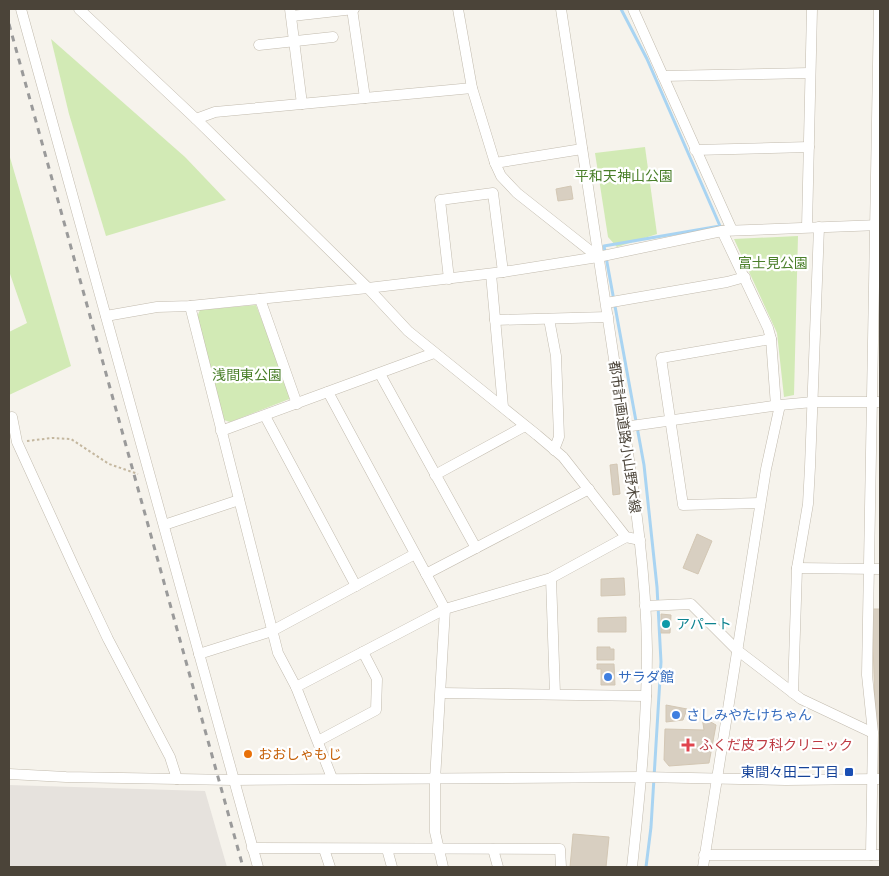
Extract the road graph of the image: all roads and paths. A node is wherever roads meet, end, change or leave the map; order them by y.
1 (21, 9) edge
2 (79, 9) edge
3 (353, 9) edge
4 (458, 9) edge
5 (561, 9) edge
6 (634, 9) edge
7 (812, 9) edge
8 (879, 9) edge
9 (291, 12) edge
10 (333, 37) dead end
11 (295, 41) junction
12 (259, 45) dead end
13 (810, 73) junction
14 (663, 76) junction
15 (472, 88) junction
16 (365, 98) junction
17 (302, 104) junction
18 (196, 119) junction
19 (809, 147) junction
20 (582, 149) junction
21 (695, 150) junction
22 (495, 163) junction
23 (878, 225) edge
24 (807, 227) junction
25 (819, 227) junction
26 (727, 231) junction
27 (598, 256) junction
28 (503, 272) junction
29 (491, 274) junction
30 (745, 277) junction
31 (448, 279) junction
32 (368, 288) junction
33 (260, 299) junction
34 (606, 303) junction
35 (190, 306) junction
36 (106, 316) junction
37 (608, 317) junction
38 (549, 319) junction
39 (495, 320) junction
40 (771, 339) junction
41 (434, 353) junction
42 (380, 374) junction
43 (328, 392) junction
44 (813, 402) junction
45 (876, 402) edge
46 (297, 404) junction
47 (778, 406) junction
48 (503, 407) junction
49 (265, 416) junction
50 (12, 417) dead end
51 (670, 421) junction
52 (525, 426) junction
53 (624, 428) junction
54 (221, 431) junction
55 (17, 442) junction
56 (554, 450) junction
57 (435, 475) junction
58 (150, 478) junction
59 (589, 488) junction
60 (239, 500) junction
61 (760, 503) junction
62 (164, 525) junction
63 (626, 537) junction
64 (640, 540) junction
65 (476, 548) junction
66 (416, 554) junction
67 (797, 568) junction
68 (869, 569) junction
69 (880, 569) edge
70 (426, 574) junction
71 (551, 578) junction
72 (356, 586) junction
73 (645, 606) junction
74 (445, 609) junction
75 (272, 631) junction
76 (737, 650) junction
77 (363, 652) junction
78 (199, 654) junction
79 (296, 687) junction
80 (441, 693) junction
81 (793, 693) junction
82 (555, 694) junction
83 (646, 696) junction
84 (873, 733) junction
85 (318, 742) junction
86 (9, 774) edge
87 (332, 778) junction
88 (642, 778) junction
89 (177, 779) junction
90 (716, 779) junction
91 (876, 779) edge
92 (234, 780) junction
93 (435, 780) junction
94 (252, 848) junction
95 (324, 849) junction
96 (387, 849) junction
97 (438, 849) junction
98 (493, 849) junction
99 (704, 855) junction
100 (876, 855) edge
101 (258, 867) edge
102 (330, 867) edge
103 (392, 867) edge
104 (443, 867) edge
105 (498, 867) edge
106 (561, 867) edge
107 (632, 867) edge
108 (703, 867) edge

1 - 36 street
2 - 18 street
3 - 9 street
3 - 16 street
4 - 15 street
5 - 20 street, 都市計画道路小山野木線
6 - 14 street
7 - 13 street
8 - 23 street
9 - 11 street
10 - 11 street
11 - 12 street
11 - 17 street
13 - 14 street
13 - 19 street
14 - 21 street
15 - 16 street
15 - 22 street
16 - 17 street
17 - 18 street
18 - 32 street
19 - 21 street
19 - 24 street
20 - 22 street
20 - 27 street, 都市計画道路小山野木線
21 - 26 street
22 - 27 street
23 - 25 street
23 - 45 street
24 - 25 street
24 - 26 street
25 - 44 street
26 - 27 street
26 - 30 street
27 - 28 street
27 - 34 street, 都市計画道路小山野木線
28 - 29 street
28 - 31 street
29 - 31 street
29 - 39 street
30 - 34 street
30 - 40 street
31 - 32 street
32 - 33 street
32 - 41 street
33 - 35 street
33 - 46 street
34 - 37 street, 都市計画道路小山野木線
35 - 36 street
35 - 54 street
36 - 58 street
37 - 38 street
37 - 53 street, 都市計画道路小山野木線
38 - 39 street
38 - 56 street
39 - 48 street
40 - 47 street
40 - 51 street
41 - 42 street
41 - 48 street
42 - 43 street
42 - 57 street
43 - 46 street
43 - 66 street
44 - 45 street
44 - 47 street
44 - 67 street
45 - 68 street
46 - 49 street
47 - 51 street
47 - 61 street
48 - 52 street
49 - 54 street
49 - 72 street
50 - 55 street
51 - 53 street
51 - 61 street
52 - 56 street
52 - 57 street
53 - 64 street, 都市計画道路小山野木線
54 - 60 street
55 - 58 path
55 - 89 street
56 - 59 street
57 - 65 street
58 - 62 street
59 - 63 street
59 - 65 street
60 - 62 street
60 - 75 street
61 - 76 street
62 - 78 street
63 - 64 street
63 - 71 street
64 - 73 street, 都市計画道路小山野木線
65 - 70 street
66 - 70 street
66 - 72 street
67 - 68 street
67 - 81 street
68 - 69 street
68 - 84 street
70 - 74 street
71 - 74 street
71 - 82 street
72 - 75 street
73 - 76 street
73 - 83 street, 都市計画道路小山野木線
74 - 77 street
74 - 80 street
75 - 78 street
75 - 79 street
76 - 81 street
76 - 90 street
77 - 79 street
77 - 85 street
78 - 92 street
79 - 85 street
80 - 82 street
80 - 93 street
81 - 84 street
82 - 83 street
83 - 88 street, 都市計画道路小山野木線
84 - 91 street
85 - 87 street
86 - 89 street
87 - 92 street
87 - 93 street
88 - 90 street
88 - 93 street
88 - 107 street, 都市計画道路小山野木線
89 - 92 street
90 - 91 street
90 - 99 street
91 - 100 street
92 - 94 street
93 - 97 street
94 - 95 street
94 - 101 street
95 - 96 street
95 - 102 street
96 - 97 street
96 - 103 street
97 - 98 street
97 - 104 street
98 - 105 street
98 - 106 street
99 - 100 street
99 - 108 street

